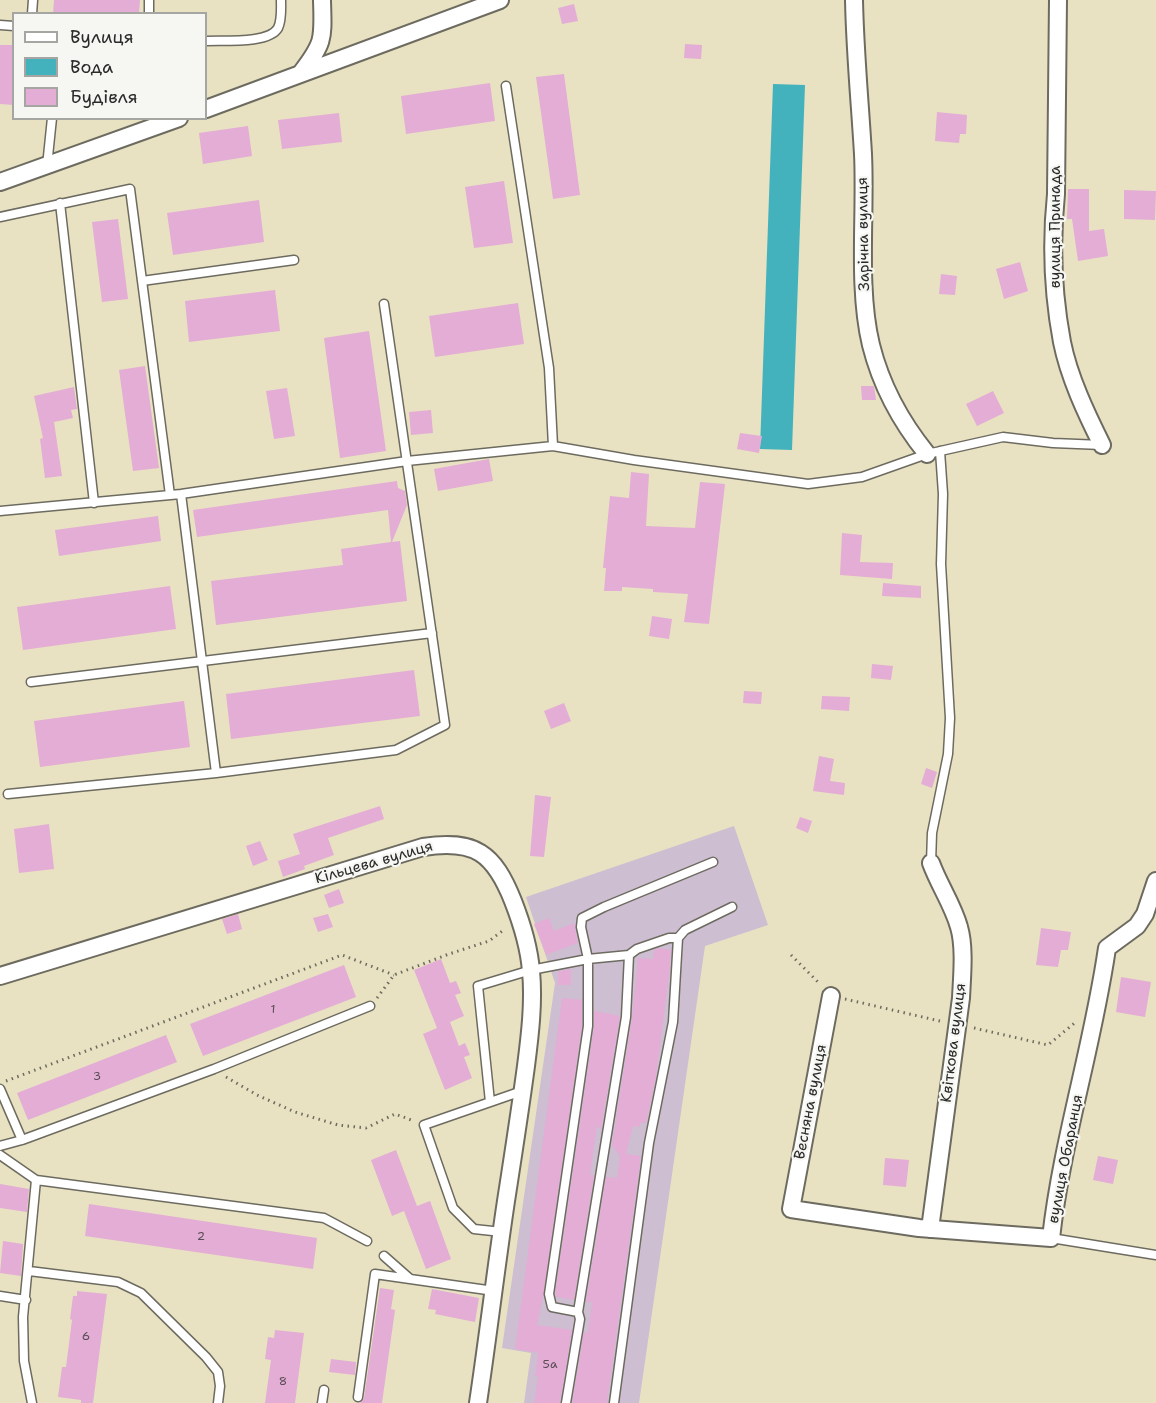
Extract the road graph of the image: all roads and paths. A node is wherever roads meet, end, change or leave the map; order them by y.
1 (281, 0) edge
2 (322, 0) edge
3 (500, 0) edge
4 (854, 0) edge
5 (1058, 0) edge
6 (207, 41) edge
7 (301, 74) junction
8 (507, 86) dead end
9 (207, 109) edge
10 (52, 120) edge
11 (172, 120) edge
12 (47, 166) junction
13 (0, 182) edge
14 (60, 203) junction
15 (0, 217) edge
16 (294, 260) dead end
17 (142, 281) junction
18 (384, 304) dead end
19 (1102, 445) joint
20 (553, 446) junction
21 (933, 452) junction
22 (407, 461) junction
23 (181, 494) junction
24 (170, 495) junction
25 (94, 503) junction
26 (0, 511) edge
27 (432, 633) junction
28 (202, 661) junction
29 (31, 682) dead end
30 (216, 773) junction
31 (8, 794) dead end
32 (713, 862) dead end
33 (931, 863) joint
34 (1156, 881) edge
35 (732, 907) dead end
36 (520, 918) junction
37 (678, 938) junction
38 (629, 956) junction
39 (588, 959) junction
40 (531, 970) junction
41 (394, 975) junction
42 (0, 976) edge
43 (831, 996) dead end
44 (370, 1006) joint
45 (214, 1069) junction
46 (0, 1083) edge
47 (0, 1089) edge
48 (523, 1091) junction
49 (490, 1102) junction
50 (424, 1125) junction
51 (22, 1140) junction
52 (0, 1146) edge
53 (0, 1155) edge
54 (36, 1180) junction
55 (791, 1209) joint
56 (930, 1229) junction
57 (502, 1232) junction
58 (1051, 1238) junction
59 (367, 1241) dead end
60 (1156, 1255) edge
61 (384, 1256) dead end
62 (29, 1271) junction
63 (409, 1279) junction
64 (494, 1291) junction
65 (0, 1296) edge
66 (26, 1300) junction
67 (578, 1312) junction
68 (324, 1390) dead end
69 (358, 1397) dead end
70 (32, 1403) edge
71 (218, 1403) edge
72 (322, 1403) edge
73 (478, 1403) edge
74 (566, 1403) edge
75 (614, 1403) edge

1 - 6 lane
2 - 7 street
3 - 7 street
4 - 21 street, Зарічна вулиця
5 - 19 street, вулиця Принада
7 - 9 street
8 - 20 lane
10 - 12 lane
11 - 12 street
12 - 13 street
14 - 15 lane
14 - 17 lane
14 - 25 lane
16 - 17 lane
17 - 24 lane
18 - 22 lane
19 - 21 lane
20 - 21 lane
20 - 22 lane
21 - 33 lane
22 - 23 lane
22 - 27 lane
23 - 24 lane
23 - 28 lane
24 - 25 lane
25 - 26 lane
27 - 28 lane
27 - 30 lane
28 - 29 lane
28 - 30 lane
30 - 31 lane
32 - 39 lane
33 - 56 street, Квіткова вулиця
34 - 58 street, вулиця Обаранця
35 - 37 lane
36 - 40 street, Кільцева вулиця
36 - 41 path
36 - 42 street, Кільцева вулиця
37 - 38 lane
37 - 75 lane
38 - 39 lane
38 - 67 lane
39 - 40 lane
39 - 67 lane
40 - 48 street, Кільцева вулиця
40 - 49 lane
41 - 44 path
41 - 46 path
43 - 55 street, Весняна вулиця
44 - 45 lane
45 - 50 path
45 - 51 lane
47 - 51 lane
48 - 49 lane
48 - 57 street, Кільцева вулиця
49 - 50 lane
50 - 57 lane
51 - 52 lane
53 - 54 lane
54 - 59 lane
54 - 62 lane
55 - 56 street, вулиця Обаранця
56 - 58 street, вулиця Обаранця
57 - 64 street, Кільцева вулиця
58 - 60 lane
61 - 63 lane
62 - 66 lane
62 - 71 lane
63 - 64 lane
63 - 69 lane
64 - 73 street, Кільцева вулиця
65 - 66 lane
66 - 70 lane
67 - 74 lane
68 - 72 lane

